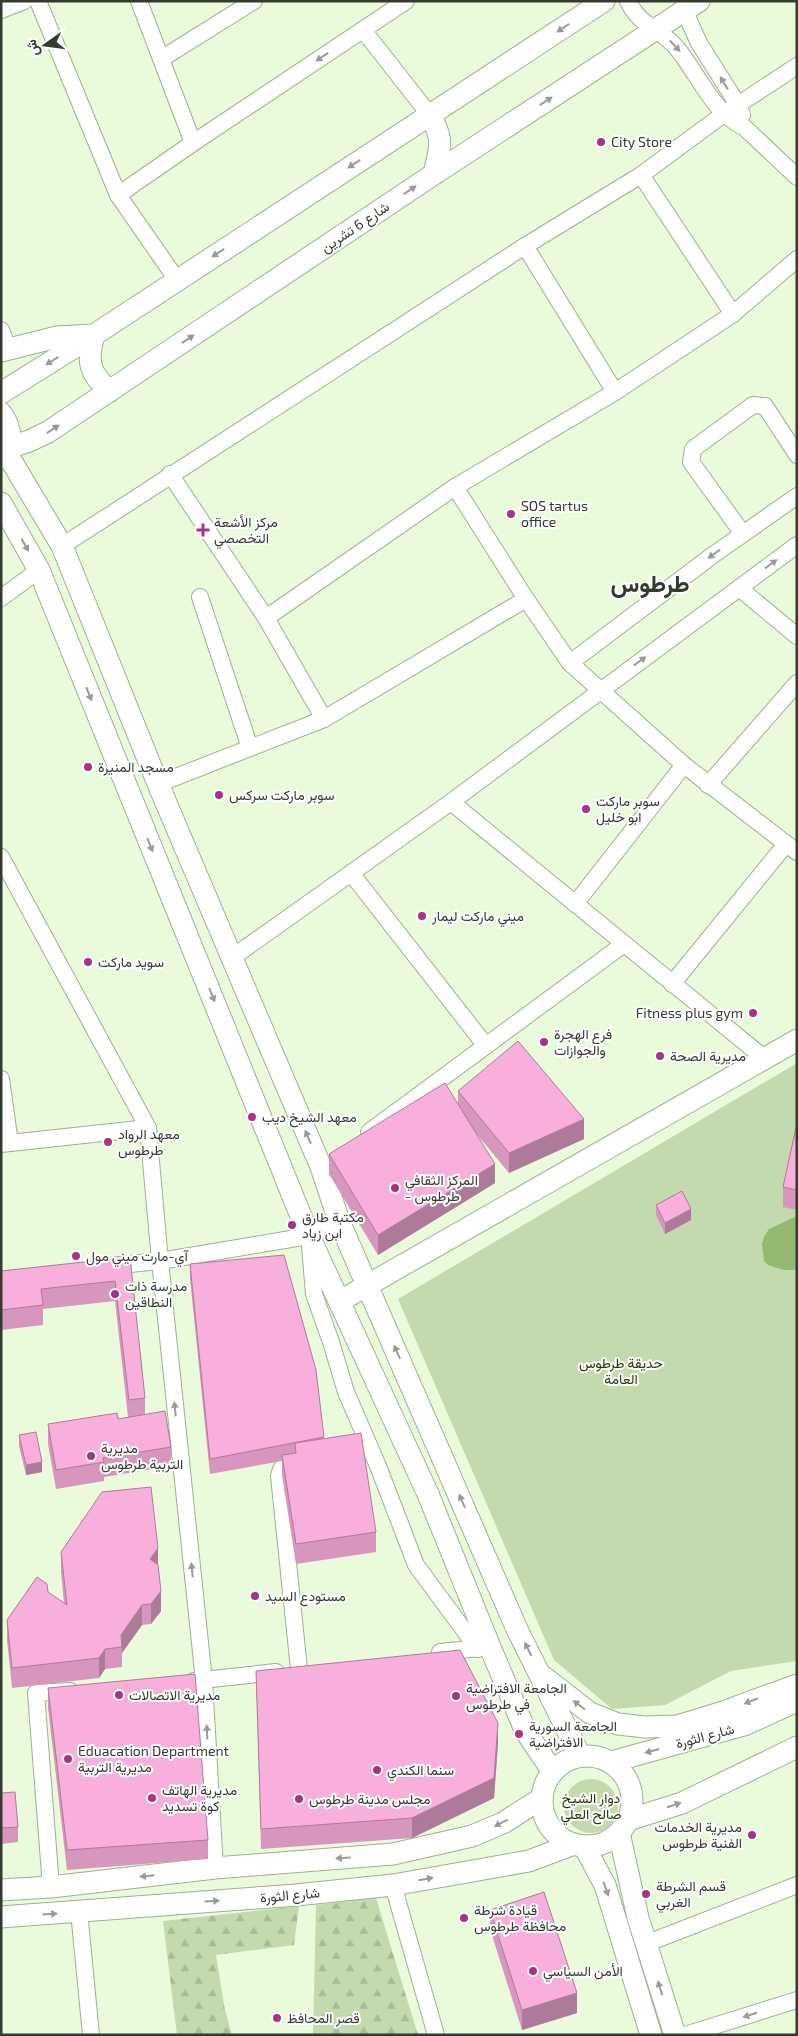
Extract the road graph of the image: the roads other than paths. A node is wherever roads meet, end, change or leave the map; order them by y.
1 (24, 1) edge
2 (38, 1) edge
3 (139, 1) edge
4 (254, 1) edge
5 (406, 1) edge
6 (604, 1) edge
7 (628, 1) edge
8 (690, 4) edge
9 (1, 10) edge
10 (363, 30) junction
11 (656, 30) junction
12 (161, 59) junction
13 (797, 66) edge
14 (738, 105) junction
15 (429, 114) junction
16 (724, 114) junction
17 (744, 127) junction
18 (193, 143) junction
19 (434, 174) junction
20 (640, 175) junction
21 (797, 177) edge
22 (118, 196) junction
23 (525, 246) junction
24 (797, 259) edge
25 (177, 280) junction
26 (733, 314) junction
27 (94, 335) junction
28 (3, 343) edge
29 (110, 391) junction
30 (615, 392) junction
31 (1, 393) edge
32 (1, 414) edge
33 (5, 453) edge
34 (797, 455) edge
35 (170, 474) junction
36 (455, 487) junction
37 (797, 496) edge
38 (1, 502) edge
39 (743, 534) junction
40 (797, 545) edge
41 (62, 546) junction
42 (39, 570) junction
43 (739, 588) junction
44 (200, 597) dead end
45 (1, 598) edge
46 (526, 599) junction
47 (266, 618) junction
48 (797, 636) edge
49 (570, 663) junction
50 (797, 683) edge
51 (601, 690) junction
52 (324, 719) junction
53 (250, 748) junction
54 (684, 765) junction
55 (158, 784) junction
56 (708, 785) junction
57 (450, 802) junction
58 (791, 848) edge
59 (1, 857) edge
60 (351, 873) junction
61 (575, 904) junction
62 (624, 944) junction
63 (232, 958) junction
64 (672, 984) junction
65 (797, 1040) edge
66 (486, 1046) junction
67 (764, 1058) junction
68 (1, 1079) edge
69 (148, 1128) junction
70 (6, 1143) edge
71 (352, 1144) edge
72 (339, 1221) junction
73 (309, 1236) junction
74 (160, 1262) junction
75 (90, 1268) edge
76 (368, 1286) junction
77 (340, 1301) junction
78 (369, 1444) junction
79 (350, 1448) edge
80 (314, 1455) edge
81 (484, 1648) junction
82 (424, 1654) edge
83 (318, 1667) edge
84 (299, 1669) junction
85 (540, 1674) junction
86 (204, 1681) junction
87 (174, 1683) edge
88 (797, 1685) edge
89 (86, 1690) edge
90 (797, 1701) edge
91 (797, 1747) edge
92 (580, 1756) junction
93 (611, 1762) junction
94 (553, 1772) junction
95 (542, 1798) junction
96 (623, 1827) junction
97 (579, 1845) junction
98 (215, 1868) junction
99 (393, 1885) junction
100 (797, 1885) edge
101 (51, 1887) junction
102 (1, 1890) edge
103 (79, 1911) junction
104 (1, 1917) edge
105 (645, 1944) junction
106 (797, 2000) edge
107 (91, 2035) edge
108 (436, 2035) edge
109 (651, 2035) edge
110 (675, 2035) edge
111 (685, 2035) edge

1 - 9 street
2 - 22 street
3 - 12 street
4 - 12 street
5 - 10 street
6 -> 15 main road
7 - 11 street
8 - 11 main road, شارع 6 تشرين
14 -> 8 street
10 - 15 street
10 -> 18 street
11 -> 16 street
19 -> 11 main road, شارع 6 تشرين
12 - 18 street
13 - 14 street
14 - 16 street
14 - 17 street
15 - 19 main road
15 -> 25 main road
16 - 17 street
16 - 20 street
17 - 21 street
18 - 22 street
29 -> 19 main road, شارع 6 تشرين
20 - 23 street
20 - 26 street
22 - 25 street
23 - 30 street
23 - 35 street
24 - 26 street
25 - 27 main road
26 - 30 street
27 - 28 main road
27 - 29 main road
27 -> 31 main road
33 -> 29 main road, شارع 6 تشرين
30 - 36 street
32 - 33 main road
33 - 41 main road
34 - 39 street
35 - 41 street
35 - 47 street
36 - 46 street
36 - 47 street
37 - 39 street
38 -> 42 main road
39 -> 49 street
43 -> 40 street
41 - 55 main road
42 - 45 street
42 -> 73 main road
43 - 48 street
51 -> 43 street
44 - 53 street
46 - 49 street
46 - 52 street
47 - 52 street
49 - 51 street
50 - 56 street
51 - 54 street
51 - 57 street
52 - 53 street
53 - 55 street
54 - 56 street
54 - 61 street
55 - 63 main road
56 - 58 street
57 - 60 street
57 - 61 street
58 - 64 street
59 - 69 street
60 - 63 street
60 - 66 street
61 - 62 street
62 - 64 street
62 - 66 street
72 -> 63 main road
64 - 67 street
65 - 67 main road
66 - 71 street
67 - 76 main road
68 - 70 street
69 - 70 street
69 - 74 street
72 - 73 street
72 - 76 main road
73 - 74 street
73 - 77 main road
73 - 78 street
74 - 75 street
86 -> 74 street
76 - 77 main road
85 -> 76 main road
77 - 81 main road
78 - 79 street
78 - 81 street
80 - 84 street
81 - 82 street
81 - 94 main road
83 - 84 street
84 - 86 street
88 -> 85 main road
85 - 92 main road
86 - 87 street
98 -> 86 street
89 - 101 street
90 -> 93 main road, شارع الثورة
96 -> 91 main road
92 - 93 main road
92 - 94 main road
93 - 96 main road
94 - 95 main road
95 - 97 main road
95 -> 98 main road
96 - 97 main road
96 - 105 main road
99 -> 97 main road, شارع الثورة
97 -> 109 main road
98 -> 101 main road
103 -> 99 main road, شارع الثورة
99 - 108 street
100 - 105 street
101 - 102 main road
104 -> 103 main road, شارع الثورة
103 - 107 street
110 -> 105 main road
106 -> 111 street

